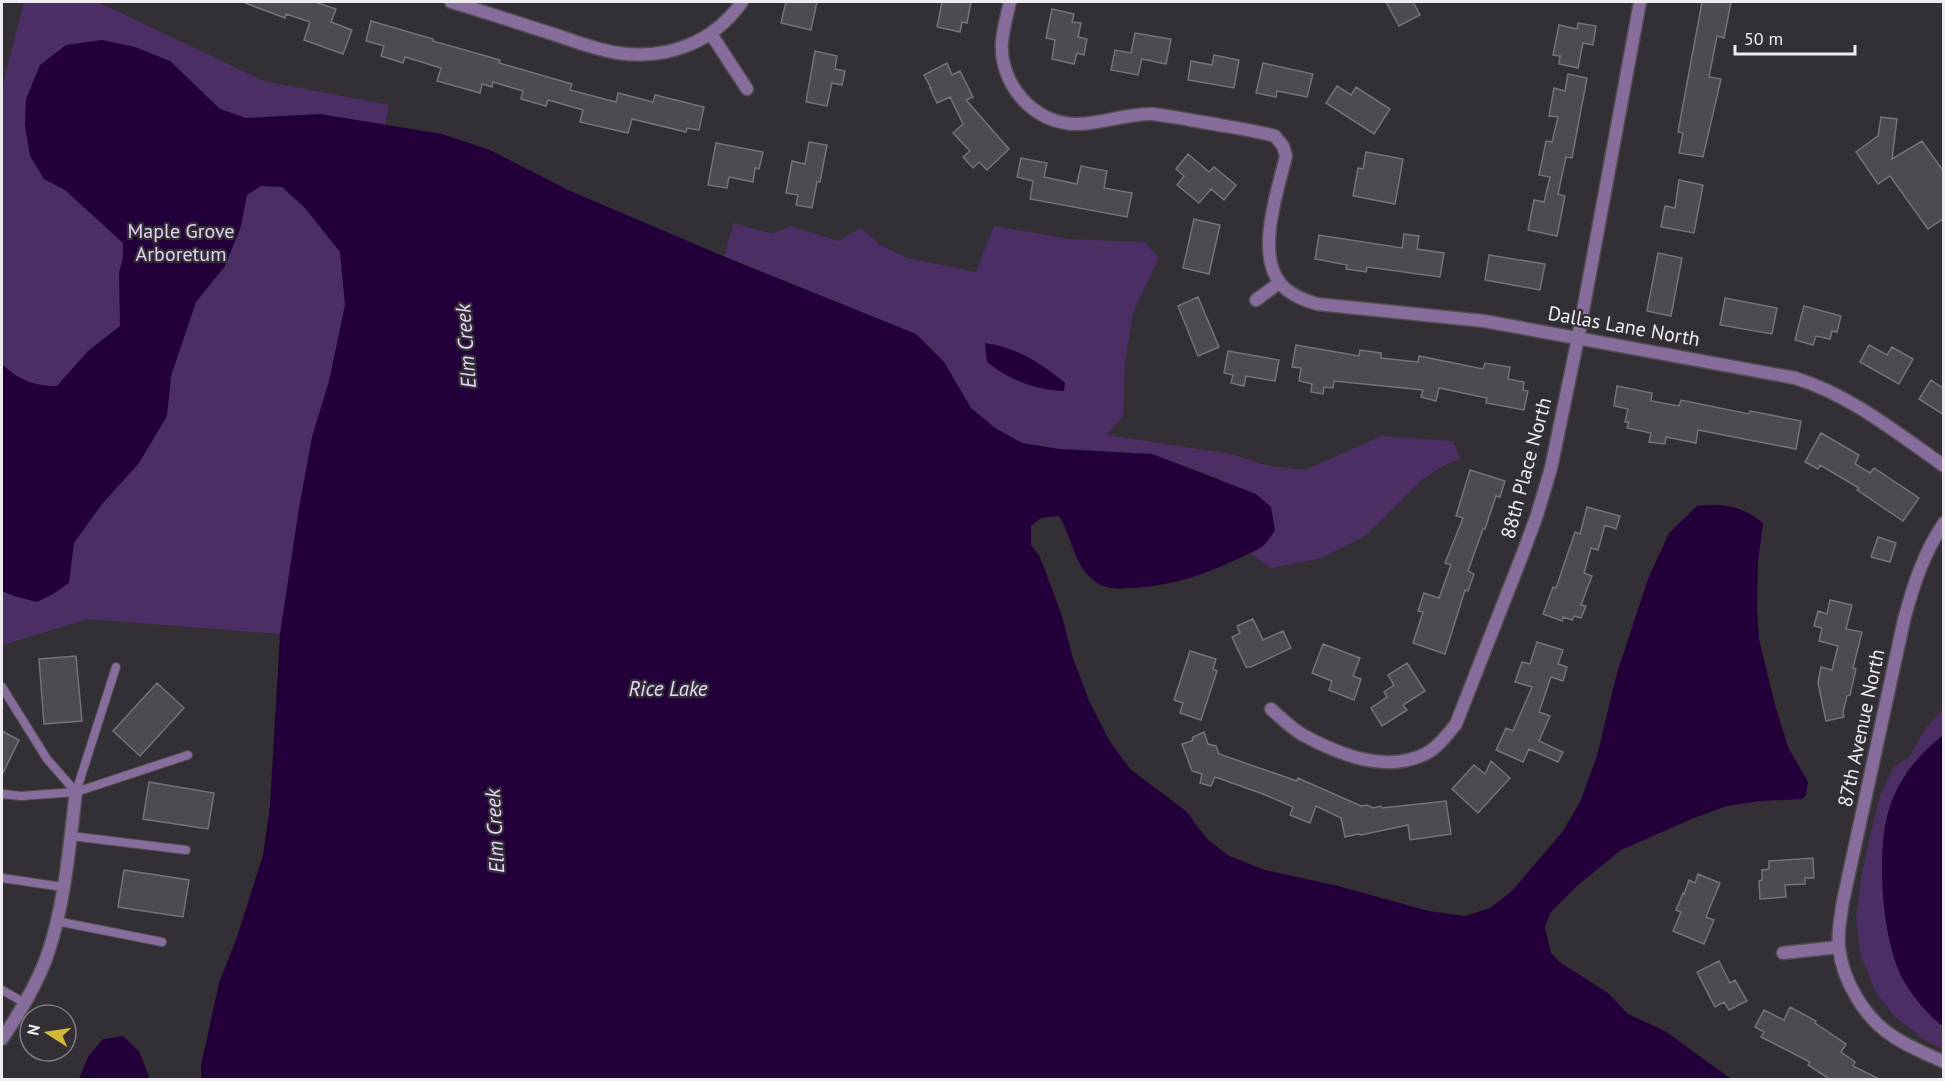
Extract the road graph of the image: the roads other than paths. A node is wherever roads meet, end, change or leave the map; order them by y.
1 (451, 2) edge
2 (742, 2) edge
3 (1010, 2) edge
4 (1640, 2) edge
5 (487, 7) edge
6 (711, 34) junction
7 (747, 89) dead end
8 (1280, 282) junction
9 (1256, 300) dead end
10 (1578, 338) junction
11 (1944, 466) edge
12 (1944, 523) edge
13 (116, 667) dead end
14 (2, 687) edge
15 (1270, 709) dead end
16 (188, 755) dead end
17 (76, 792) junction
18 (2, 794) edge
19 (71, 836) junction
20 (186, 850) dead end
21 (2, 878) edge
22 (63, 887) junction
23 (56, 921) junction
24 (162, 942) dead end
25 (1839, 947) junction
26 (1783, 953) dead end
27 (2, 990) edge
28 (25, 1003) joint
29 (18, 1014) edge
30 (2, 1039) edge
31 (1944, 1062) edge

1 - 5 street
2 - 6 street
3 - 8 street
4 - 10 street, 88th Place North
5 - 6 street
6 - 7 street
8 - 9 street
8 - 10 street, Dallas Lane North
10 - 11 street, Dallas Lane North
10 - 15 street, 88th Place North
12 - 25 street, 87th Avenue North
13 - 17 lane
14 - 17 lane
16 - 17 lane
17 - 18 lane
17 - 19 street
19 - 20 lane
19 - 22 street
21 - 22 lane
22 - 23 street
23 - 24 lane
23 - 28 street
25 - 26 street
25 - 31 street
27 - 28 lane
29 - 30 street

